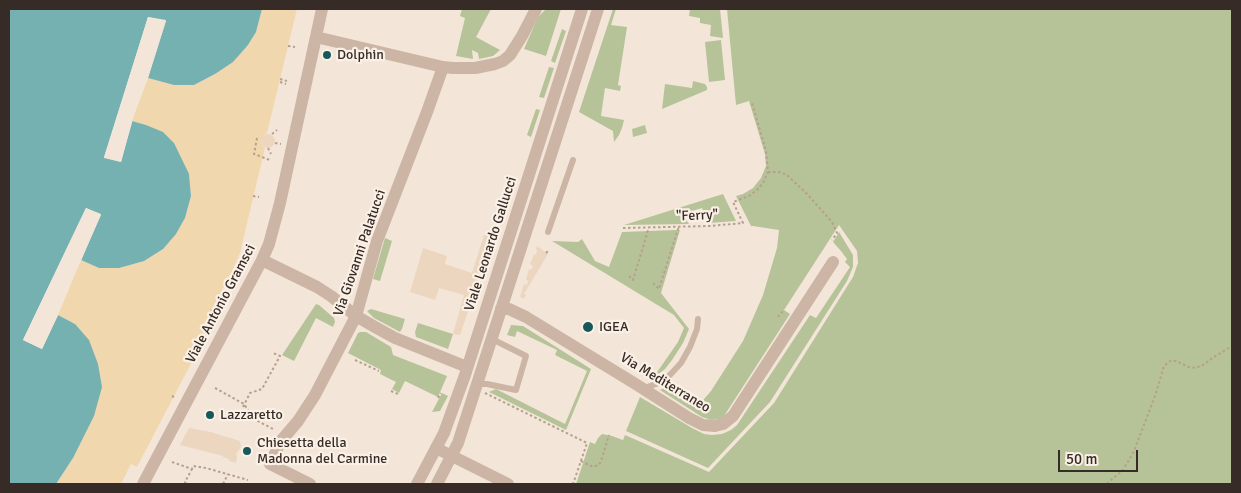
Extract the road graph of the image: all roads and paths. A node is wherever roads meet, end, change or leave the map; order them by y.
1 (322, 9) edge
2 (536, 9) edge
3 (582, 9) edge
4 (598, 9) edge
5 (316, 37) junction
6 (288, 46) dead end
7 (295, 48) dead end
8 (443, 67) junction
9 (280, 81) dead end
10 (286, 83) dead end
11 (752, 103) dead end
12 (277, 130) dead end
13 (272, 134) dead end
14 (257, 138) dead end
15 (276, 143) dead end
16 (281, 144) dead end
17 (268, 148) dead end
18 (271, 154) dead end
19 (270, 160) dead end
20 (572, 160) dead end
21 (768, 172) junction
22 (253, 196) dead end
23 (259, 197) dead end
24 (679, 226) junction
25 (649, 227) junction
26 (623, 228) dead end
27 (548, 232) dead end
28 (832, 240) dead end
29 (262, 260) junction
30 (833, 262) dead end
31 (629, 276) dead end
32 (654, 283) dead end
33 (501, 309) junction
34 (211, 310) dead end
35 (218, 313) dead end
36 (356, 316) junction
37 (698, 319) dead end
38 (492, 339) junction
39 (1232, 346) edge
40 (273, 352) dead end
41 (355, 360) dead end
42 (467, 368) junction
43 (379, 371) dead end
44 (482, 384) junction
45 (215, 388) dead end
46 (643, 388) junction
47 (391, 391) dead end
48 (441, 393) dead end
49 (398, 394) dead end
50 (438, 398) dead end
51 (244, 404) junction
52 (243, 407) dead end
53 (273, 429) dead end
54 (609, 435) dead end
55 (436, 448) junction
56 (452, 456) junction
57 (172, 462) dead end
58 (581, 462) junction
59 (192, 469) junction
60 (228, 474) junction
61 (248, 480) dead end
62 (306, 483) edge
63 (142, 484) edge
64 (186, 484) edge
65 (223, 484) edge
66 (417, 484) edge
67 (437, 484) edge
68 (508, 484) edge
69 (573, 484) edge
70 (1107, 484) edge

1 - 5 street, Viale Antonio Gramsci
2 - 8 street
3 - 42 street, Viale Leonardo Gallucci
4 - 33 street
5 - 8 street
5 - 29 street, Viale Antonio Gramsci
6 - 7 path
8 - 36 street, Via Giovanni Palatucci
9 - 10 path
11 - 21 path
12 - 13 path
14 - 19 path
15 - 16 path
17 - 18 path
20 - 27 lane
21 - 24 path, "Ferry"
21 - 28 path
22 - 23 path
24 - 25 path, "Ferry"
24 - 32 path
25 - 26 path, "Ferry"
25 - 31 path
29 - 36 street
29 - 63 street, Viale Antonio Gramsci
30 - 46 street, Via Mediterraneo
33 - 38 street
33 - 46 street, Via Mediterraneo
34 - 35 path
36 - 42 street
36 - 62 street, Via Giovanni Palatucci
37 - 46 lane
38 - 44 street
38 - 44 lane
39 - 70 path
40 - 51 path
41 - 43 path
42 - 55 street, Viale Leonardo Gallucci
44 - 56 street
44 - 58 path
45 - 51 path
47 - 49 path
48 - 50 path
51 - 52 path
51 - 53 path
54 - 58 path
55 - 56 street
55 - 66 street, Viale Leonardo Gallucci
56 - 67 street
56 - 68 street
57 - 59 path
58 - 69 path
59 - 60 path
59 - 64 path
60 - 61 path
60 - 65 path

